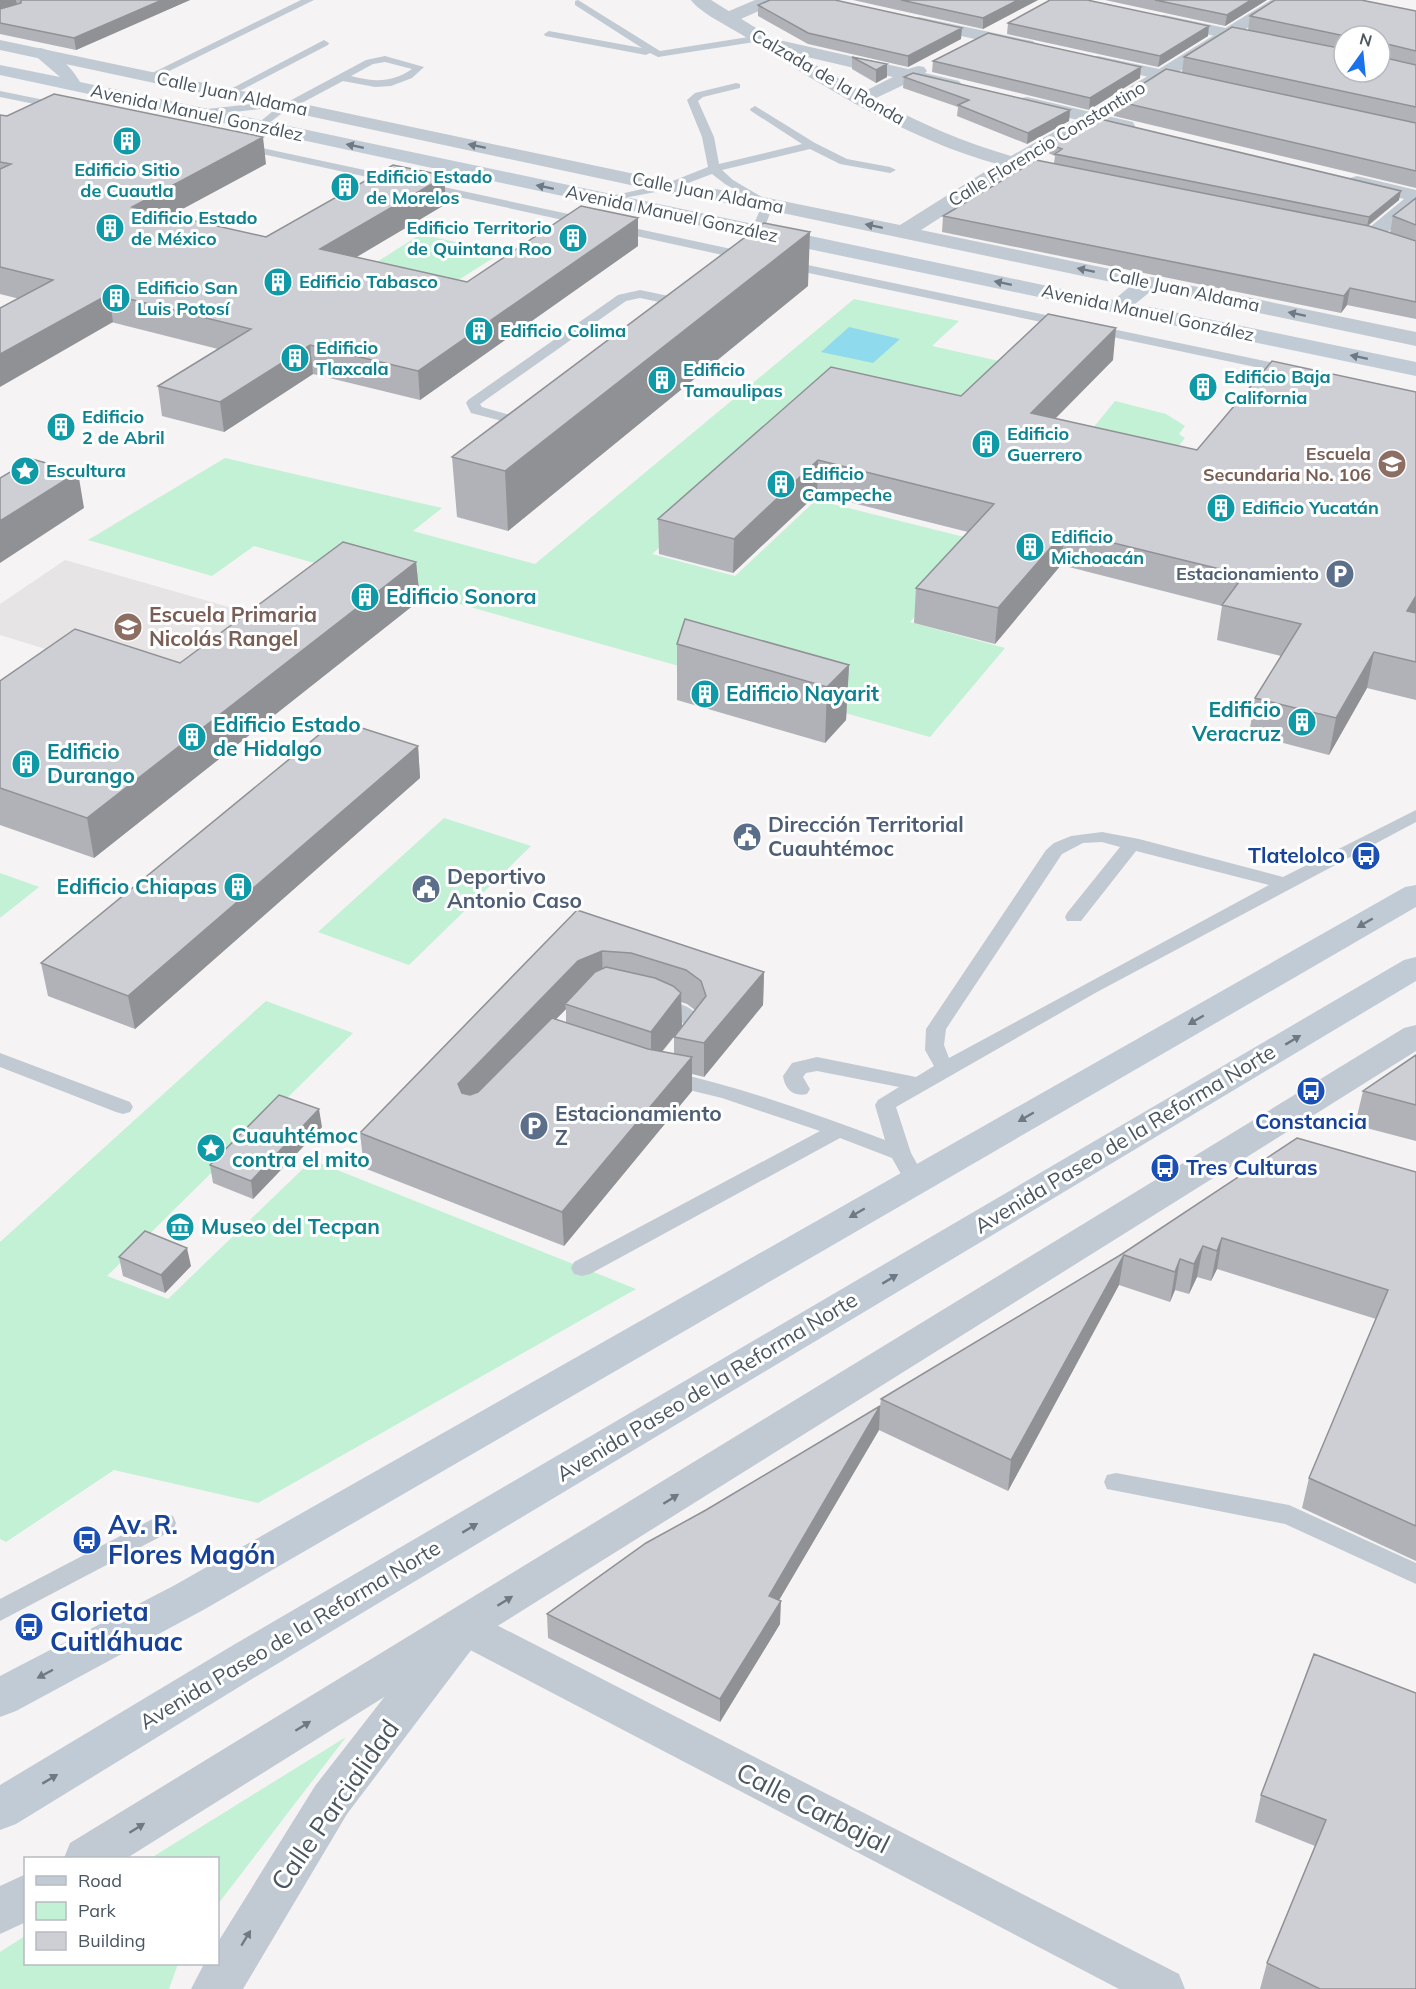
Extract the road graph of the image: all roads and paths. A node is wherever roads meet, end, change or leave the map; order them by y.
1 (309, 0) edge
2 (699, 0) edge
3 (769, 0) edge
4 (1283, 0) edge
5 (578, 3) dead end
6 (1149, 16) edge
7 (728, 18) junction
8 (902, 18) edge
9 (1004, 26) dead end
10 (549, 33) dead end
11 (1228, 33) junction
12 (983, 36) junction
13 (766, 41) junction
14 (324, 43) dead end
15 (0, 45) edge
16 (963, 47) edge
17 (1039, 48) edge
18 (41, 53) junction
19 (658, 54) junction
20 (1332, 55) edge
21 (1084, 58) edge
22 (932, 64) dead end
23 (3, 73) edge
24 (911, 75) junction
25 (1163, 75) junction
26 (151, 76) junction
27 (341, 77) junction
28 (1209, 85) edge
29 (74, 86) junction
30 (736, 86) dead end
31 (968, 88) edge
32 (228, 93) junction
33 (0, 94) edge
34 (1013, 99) edge
35 (861, 100) junction
36 (284, 105) junction
37 (755, 109) dead end
38 (81, 111) edge
39 (198, 112) junction
40 (1093, 118) junction
41 (261, 126) junction
42 (1139, 129) edge
43 (221, 142) edge
44 (811, 145) junction
45 (1012, 164) junction
46 (714, 169) junction
47 (890, 170) dead end
48 (1081, 177) edge
49 (1335, 177) edge
50 (668, 187) junction
51 (1416, 197) edge
52 (606, 200) junction
53 (768, 204) junction
54 (1348, 230) edge
55 (757, 232) junction
56 (903, 232) junction
57 (1372, 235) junction
58 (1394, 243) edge
59 (738, 259) junction
60 (1150, 283) junction
61 (1118, 307) junction
62 (665, 317) edge
63 (1416, 339) edge
64 (1416, 369) edge
65 (1311, 375) edge
66 (547, 408) edge
67 (1416, 815) edge
68 (1133, 843) junction
69 (1283, 883) junction
70 (1416, 894) edge
71 (1074, 917) dead end
72 (1416, 967) edge
73 (635, 996) edge
74 (1416, 1036) edge
75 (0, 1060) edge
76 (945, 1067) junction
77 (918, 1084) junction
78 (800, 1089) dead end
79 (123, 1107) dead end
80 (838, 1130) junction
81 (908, 1166) junction
82 (582, 1268) dead end
83 (1116, 1482) dead end
84 (164, 1523) dead end
85 (1416, 1574) edge
86 (0, 1611) edge
87 (463, 1627) junction
88 (0, 1698) edge
89 (0, 1809) edge
90 (89, 1857) edge
91 (24, 1897) edge
92 (0, 1912) edge
93 (216, 1989) edge
94 (1163, 1989) edge

1 - 26 lane
2 - 7 street, Calzada de la Ronda
3 - 7 street
4 - 11 street, Calle Florencio Constantino
5 - 19 lane
6 - 11 street
7 - 13 street, Calzada de la Ronda
8 - 12 street
9 - 12 street
10 - 19 lane
11 - 20 street
11 - 25 street, Calle Florencio Constantino
12 - 16 street
12 - 17 street
13 - 19 lane
13 - 24 street
13 - 35 street, Calzada de la Ronda
14 - 32 lane
15 - 18 street, Calle Juan Aldama
18 - 26 street, Calle Juan Aldama
18 - 29 main road
21 - 25 street
22 - 24 street
23 - 29 main road, Avenida Manuel González
24 - 31 street
24 - 35 street
25 - 28 street
25 - 40 street, Calle Florencio Constantino
26 - 32 street, Calle Juan Aldama
27 - 27 lane
27 - 36 lane
29 - 39 main road, Avenida Manuel González
30 - 46 lane
32 - 36 street, Calle Juan Aldama
33 - 38 lane
34 - 40 street
35 - 45 street, Calzada de la Ronda
36 - 39 lane
36 - 41 lane
50 -> 36 street, Calle Juan Aldama
37 - 44 lane
39 - 41 main road, Avenida Manuel González
40 - 42 street
40 - 45 street, Calle Florencio Constantino
52 -> 41 main road, Avenida Manuel González
43 - 59 lane
44 - 46 lane
44 - 47 lane
45 - 48 street, Calzada de la Ronda
45 - 56 street, Calle Florencio Constantino
46 - 50 lane
46 - 53 lane
49 - 51 street
50 - 52 lane
50 - 53 street, Calle Juan Aldama
51 - 57 street
52 - 55 main road, Avenida Manuel González
53 - 55 lane
56 -> 53 street, Calle Juan Aldama
54 - 57 street
55 - 59 lane
61 -> 55 main road, Avenida Manuel González
60 -> 56 street, Calle Juan Aldama
57 - 58 street
59 - 65 lane
60 - 61 main road
63 -> 60 street, Calle Juan Aldama
64 -> 61 main road, Avenida Manuel González
62 - 66 lane
67 - 69 lane
68 - 69 lane
68 - 71 lane
68 - 76 lane
69 - 76 lane
70 -> 81 main road
89 -> 72 main road, Avenida Paseo de la Reforma Norte
73 - 80 lane
87 -> 74 street
75 - 79 lane
76 - 77 lane
77 - 78 lane
77 - 81 lane
80 - 81 lane
80 - 82 lane
81 -> 88 main road
83 - 85 lane
84 - 86 lane
90 -> 87 street
93 -> 87 street, Calle Parcialidad
87 - 94 street, Calle Carbajal
91 - 92 street

